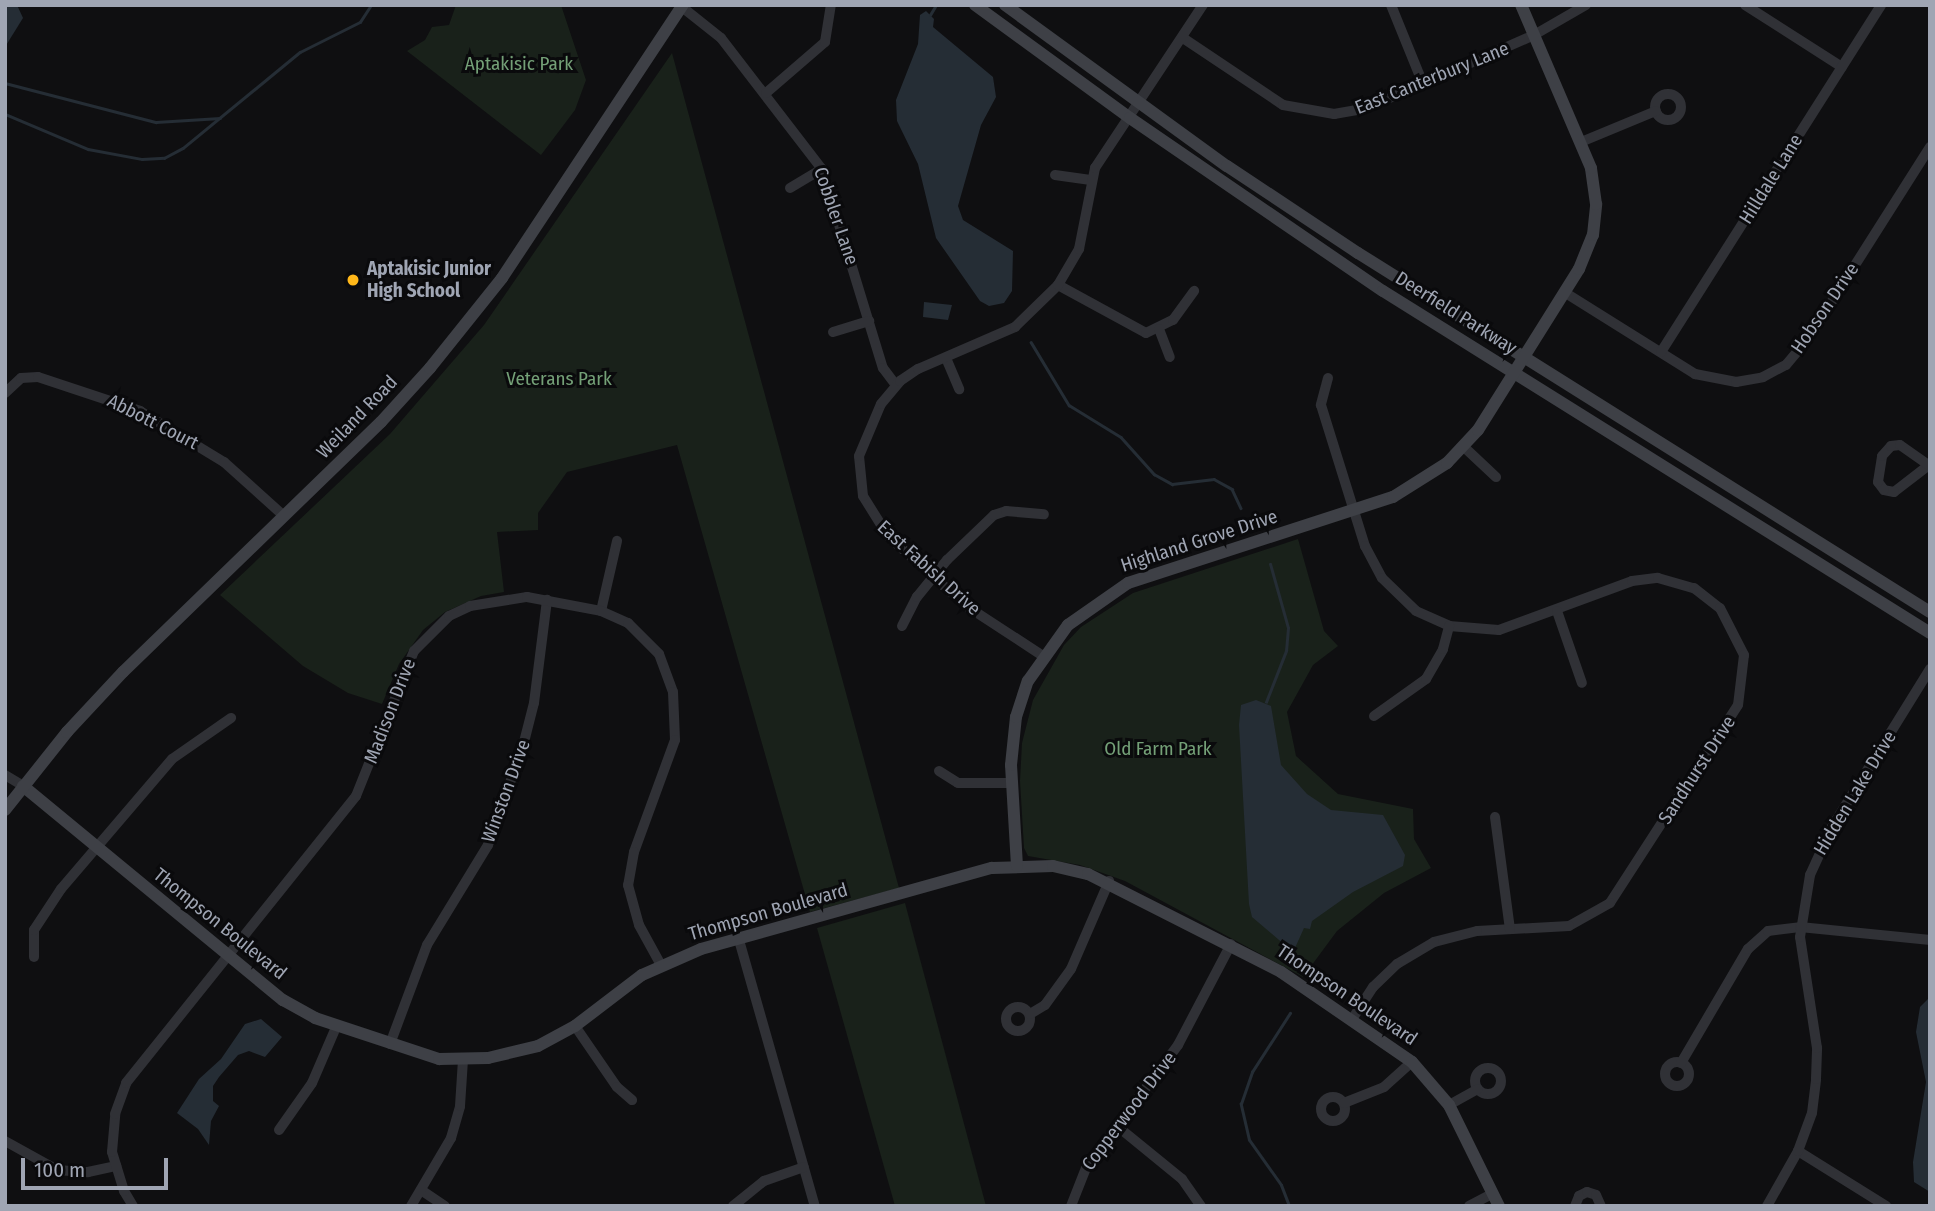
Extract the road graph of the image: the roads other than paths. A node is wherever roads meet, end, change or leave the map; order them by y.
1 (831, 5) edge
2 (975, 5) edge
3 (1005, 5) edge
4 (1203, 5) edge
5 (1391, 5) edge
6 (1521, 5) edge
7 (1586, 5) edge
8 (1745, 5) edge
9 (1881, 5) edge
10 (683, 6) edge
11 (1534, 35) junction
12 (1183, 38) junction
13 (1842, 67) junction
14 (1423, 84) junction
15 (766, 93) junction
16 (1138, 103) junction
17 (1656, 111) dead end
18 (1129, 118) junction
19 (1581, 142) junction
20 (1930, 147) edge
21 (822, 169) junction
22 (1055, 175) dead end
23 (1091, 180) junction
24 (790, 188) dead end
25 (1058, 285) junction
26 (1194, 291) dead end
27 (1564, 292) junction
28 (869, 321) junction
29 (1159, 329) junction
30 (833, 332) dead end
31 (1661, 352) junction
32 (1170, 357) dead end
33 (946, 358) junction
34 (1525, 358) junction
35 (1516, 373) junction
36 (1328, 378) dead end
37 (896, 385) junction
38 (959, 389) dead end
39 (5, 393) edge
40 (1464, 447) junction
41 (1929, 466) edge
42 (1496, 477) dead end
43 (1355, 511) junction
44 (1044, 514) dead end
45 (284, 516) junction
46 (617, 541) dead end
47 (934, 576) junction
48 (547, 600) junction
49 (601, 611) junction
50 (1557, 611) junction
51 (1930, 612) edge
52 (902, 626) dead end
53 (1449, 626) junction
54 (1930, 633) edge
55 (1043, 656) junction
56 (1930, 669) edge
57 (1582, 683) dead end
58 (1374, 716) dead end
59 (231, 718) dead end
60 (939, 771) dead end
61 (5, 775) edge
62 (1012, 783) junction
63 (23, 786) junction
64 (5, 810) edge
65 (1496, 817) dead end
66 (96, 847) junction
67 (1017, 866) junction
68 (1109, 881) junction
69 (1800, 928) junction
70 (1510, 929) junction
71 (739, 940) junction
72 (1930, 940) edge
73 (1231, 944) junction
74 (228, 956) junction
75 (34, 957) dead end
76 (661, 965) junction
77 (1030, 1014) dead end
78 (1352, 1019) junction
79 (337, 1025) junction
80 (575, 1026) junction
81 (390, 1044) junction
82 (463, 1060) junction
83 (1412, 1062) junction
84 (1681, 1063) dead end
85 (1478, 1089) dead end
86 (632, 1100) dead end
87 (1344, 1103) dead end
88 (1449, 1105) junction
89 (1118, 1126) junction
90 (279, 1130) dead end
91 (5, 1141) edge
92 (1798, 1152) junction
93 (116, 1166) junction
94 (804, 1167) junction
95 (421, 1190) junction
96 (1496, 1200) edge
97 (133, 1206) edge
98 (411, 1206) edge
99 (445, 1206) edge
100 (733, 1206) edge
101 (815, 1206) edge
102 (1071, 1206) edge
103 (1201, 1206) edge
104 (1469, 1206) edge
105 (1575, 1206) edge
106 (1601, 1206) edge
107 (1767, 1206) edge
108 (1886, 1206) edge

1 - 15 street
2 - 18 main road, Deerfield Parkway
3 - 16 main road, Deerfield Parkway
4 - 12 street, East Fabish Drive
5 - 14 street
6 - 11 main road, Highland Grove Drive
7 - 11 street, East Canterbury Lane
8 - 13 street
9 - 13 street, Hilldale Lane
10 - 15 street, Cobbler Lane
10 - 45 main road, Weiland Road
11 - 14 street, East Canterbury Lane
11 - 19 main road, Highland Grove Drive
12 - 14 street, East Canterbury Lane
12 - 16 street, East Fabish Drive
13 - 31 street, Hilldale Lane
15 - 21 street, Cobbler Lane
16 - 18 street, East Fabish Drive
16 - 34 main road, Deerfield Parkway
17 - 19 street
18 - 23 street, East Fabish Drive
18 - 35 main road, Deerfield Parkway
19 - 27 main road, Highland Grove Drive
20 - 31 street, Hobson Drive
21 - 24 street
21 - 28 street, Cobbler Lane
22 - 23 street
23 - 25 street, East Fabish Drive
25 - 29 street
25 - 33 street, East Fabish Drive
26 - 29 street
27 - 31 street, Hobson Drive
27 - 34 main road, Highland Grove Drive
28 - 30 street
28 - 37 street, Cobbler Lane
29 - 32 street
33 - 37 street, East Fabish Drive
33 - 38 street
34 - 35 main road, Highland Grove Drive
34 - 51 main road, Deerfield Parkway
35 - 40 main road, Highland Grove Drive
35 - 54 main road, Deerfield Parkway
36 - 43 street, Sandhurst Drive
37 - 47 street, East Fabish Drive
39 - 45 street, Abbott Court
40 - 42 street
40 - 43 main road, Highland Grove Drive
41 - 41 street
43 - 53 street, Sandhurst Drive
43 - 55 main road, Highland Grove Drive
44 - 47 street
45 - 63 main road, Weiland Road
46 - 49 street
47 - 52 street
47 - 55 street, East Fabish Drive
48 - 49 street, Madison Drive
48 - 74 street, Madison Drive
48 - 81 street, Winston Drive
49 - 76 street, Madison Drive
50 - 53 street, Sandhurst Drive
50 - 57 street
50 - 70 street, Sandhurst Drive
53 - 58 street
55 - 62 main road, Highland Grove Drive
56 - 69 street, Hidden Lake Drive
59 - 66 street
60 - 62 street
61 - 63 street
62 - 67 main road, Highland Grove Drive
63 - 64 main road, Weiland Road
63 - 66 main road, Thompson Boulevard
65 - 70 street
66 - 74 main road, Thompson Boulevard
66 - 75 street
67 - 68 main road, Thompson Boulevard
67 - 71 main road, Thompson Boulevard
68 - 73 main road, Thompson Boulevard
68 - 77 street
69 - 72 street
69 - 84 street
69 - 92 street, Hidden Lake Drive
70 - 78 street, Sandhurst Drive
71 - 76 main road, Thompson Boulevard
71 - 94 street
73 - 78 main road, Thompson Boulevard
73 - 89 street, Copperwood Drive
74 - 79 main road, Thompson Boulevard
74 - 93 street, Madison Drive
76 - 80 main road, Thompson Boulevard
78 - 83 main road, Thompson Boulevard
79 - 81 main road, Thompson Boulevard
79 - 90 street
80 - 82 main road, Thompson Boulevard
80 - 86 street
81 - 82 main road, Thompson Boulevard
82 - 95 street
83 - 87 street
83 - 88 main road, Thompson Boulevard
85 - 88 street
88 - 96 main road, Thompson Boulevard
89 - 102 street, Copperwood Drive
89 - 103 street
91 - 93 street
92 - 107 street, Hidden Lake Drive
92 - 108 street
93 - 97 street, Madison Drive
94 - 100 street
94 - 101 street
95 - 98 street
95 - 99 street
96 - 104 street
105 - 106 street

